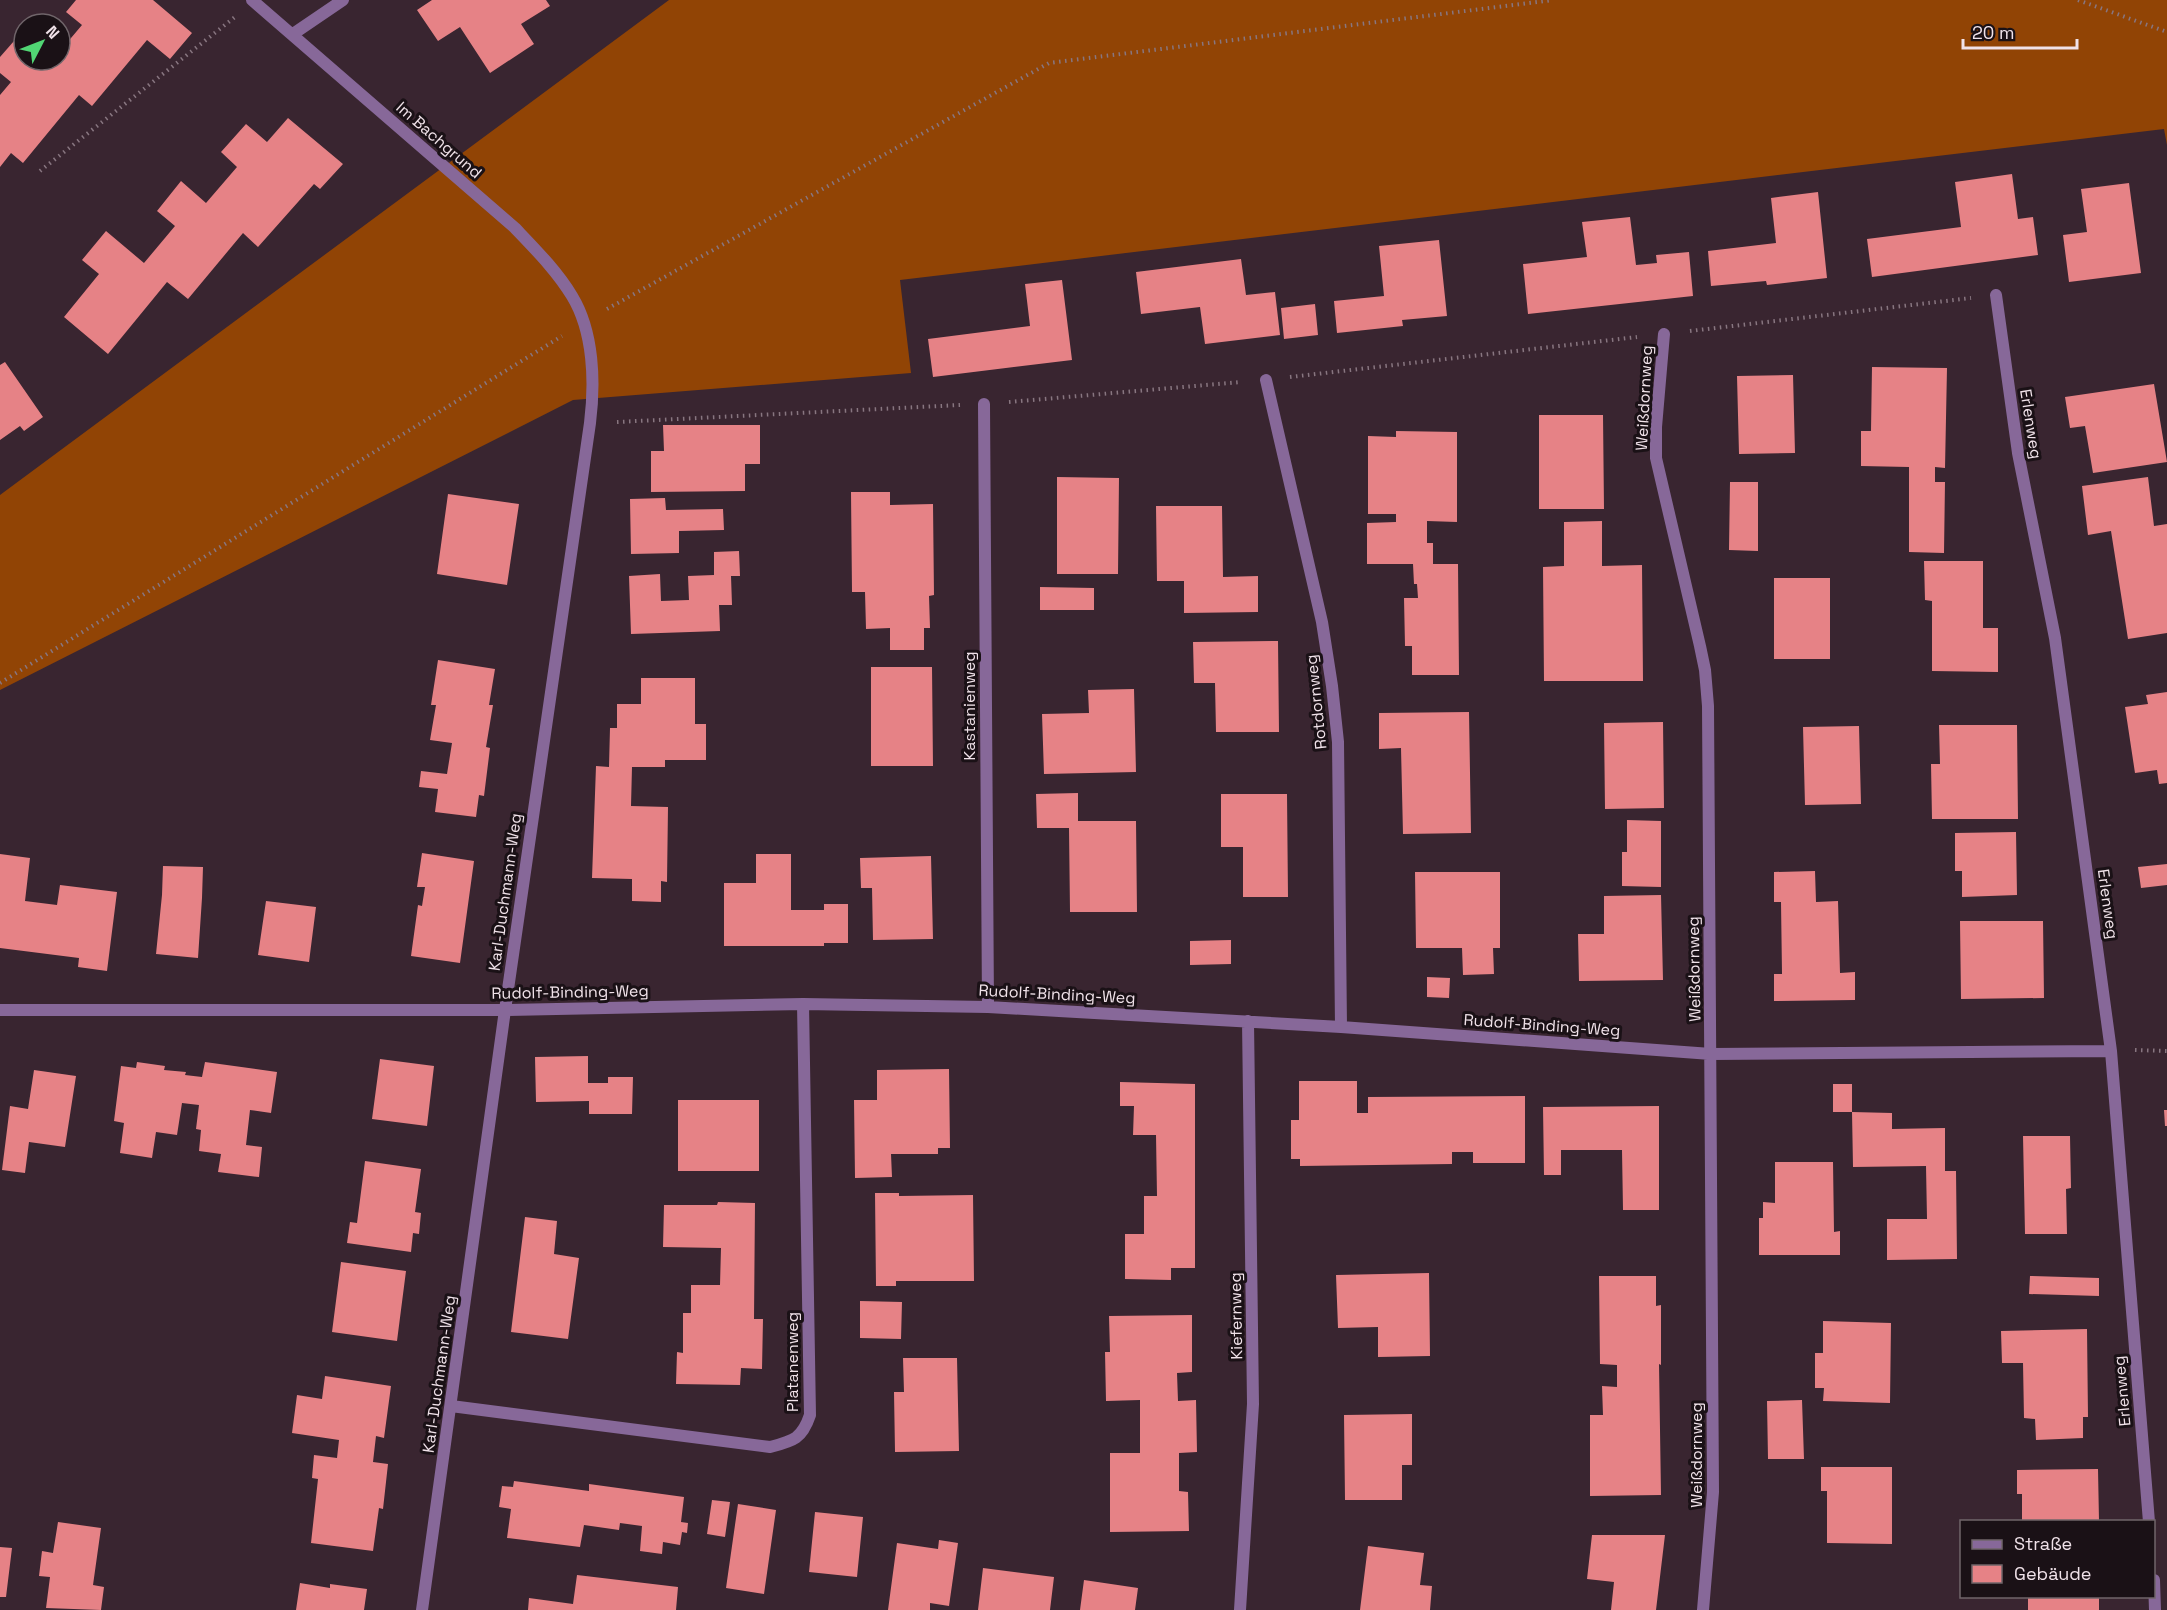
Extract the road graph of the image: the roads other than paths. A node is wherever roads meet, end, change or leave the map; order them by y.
1 (343, 0) edge
2 (254, 1) edge
3 (293, 34) junction
4 (1996, 295) road end
5 (583, 323) joint
6 (1664, 334) road end
7 (1266, 380) road end
8 (984, 404) road end
9 (803, 1004) junction
10 (988, 1007) junction
11 (0, 1010) edge
12 (505, 1010) junction
13 (1248, 1021) junction
14 (1341, 1027) junction
15 (2110, 1051) junction
16 (1712, 1054) junction
17 (451, 1406) junction
18 (2149, 1520) edge
19 (422, 1610) edge
20 (1240, 1610) edge
21 (1703, 1610) edge

1 - 3 street
2 - 3 street, Im Bachgrund
3 - 5 street, Im Bachgrund
4 - 15 street, Erlenweg
5 - 12 street, Karl-Duchmann-Weg
6 - 16 street, Weißdornweg
7 - 14 street, Rotdornweg
8 - 10 street, Kastanienweg
9 - 10 street, Rudolf-Binding-Weg
9 - 12 street, Rudolf-Binding-Weg
9 - 17 street, Platanenweg
10 - 13 street, Rudolf-Binding-Weg
11 - 12 street, Rudolf-Binding-Weg
12 - 17 street, Karl-Duchmann-Weg
13 - 14 street, Rudolf-Binding-Weg
13 - 20 street, Kiefernweg
14 - 16 street, Rudolf-Binding-Weg
15 - 16 street, Rudolf-Binding-Weg
15 - 18 street, Erlenweg
16 - 21 street, Weißdornweg
17 - 19 street, Karl-Duchmann-Weg

